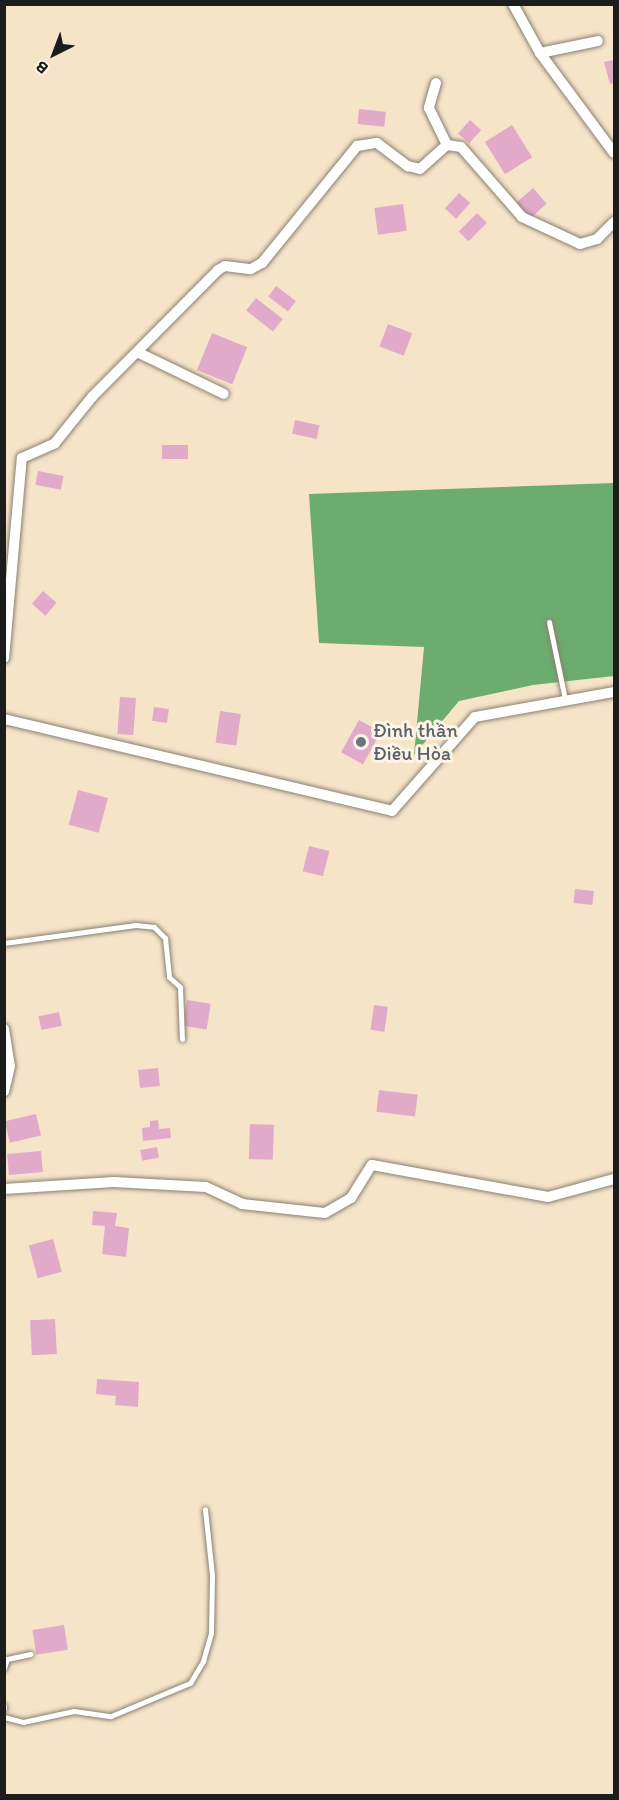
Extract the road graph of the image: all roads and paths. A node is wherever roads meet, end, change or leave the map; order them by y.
1 (513, 4) edge
2 (598, 41) dead end
3 (540, 53) junction
4 (436, 83) dead end
5 (447, 145) junction
6 (615, 153) edge
7 (615, 222) edge
8 (139, 353) junction
9 (224, 394) dead end
10 (549, 622) dead end
11 (4, 658) edge
12 (615, 692) edge
13 (565, 699) junction
14 (4, 719) edge
15 (4, 943) edge
16 (4, 1029) edge
17 (182, 1039) dead end
18 (4, 1091) edge
19 (615, 1179) edge
20 (4, 1188) edge
21 (205, 1509) dead end
22 (30, 1654) dead end
23 (4, 1668) edge
24 (4, 1717) edge

1 - 3 street
2 - 3 street
3 - 6 street
4 - 5 street
5 - 7 street
5 - 8 street
8 - 9 street
8 - 11 street
10 - 13 lane
12 - 13 street
13 - 14 street
15 - 17 lane
16 - 18 street
19 - 20 street
21 - 24 lane
22 - 23 lane

